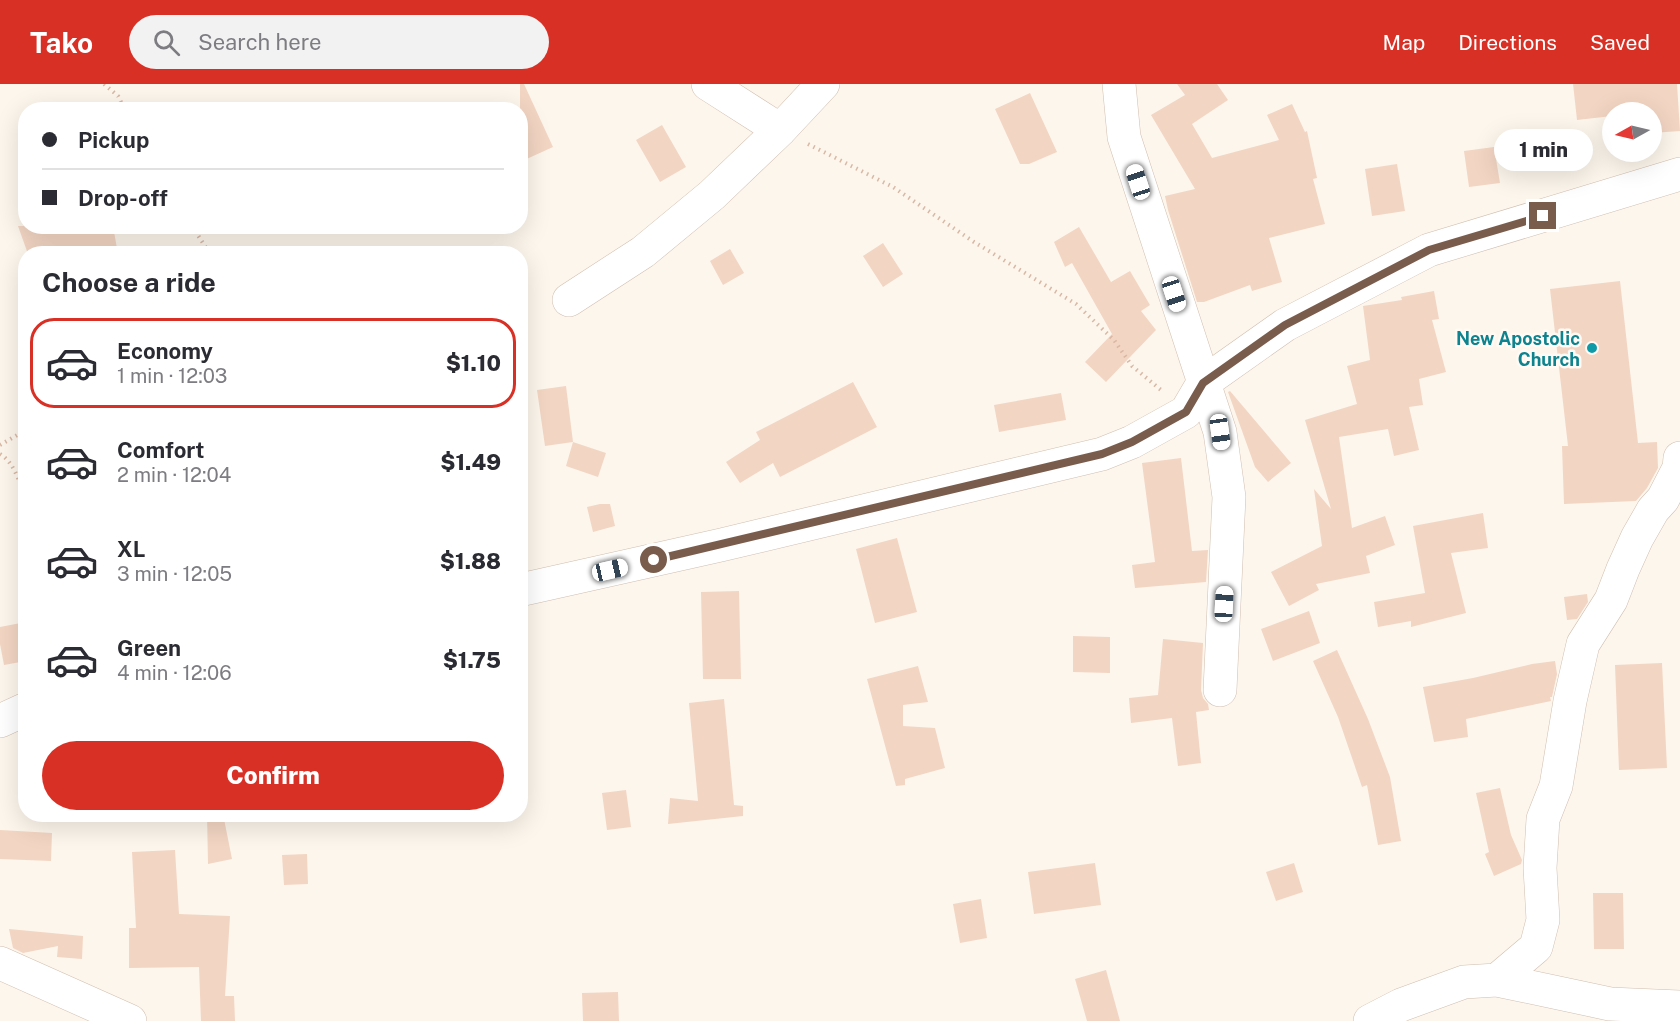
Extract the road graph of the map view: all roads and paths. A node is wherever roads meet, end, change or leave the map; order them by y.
1 (104, 84) edge
2 (708, 84) edge
3 (823, 84) edge
4 (1119, 84) edge
5 (121, 102) edge
6 (780, 130) junction
7 (1680, 174) edge
8 (569, 300) dead end
9 (1203, 383) junction
10 (1186, 412) junction
11 (18, 435) edge
12 (0, 446) edge
13 (0, 454) edge
14 (1680, 465) edge
15 (18, 480) edge
16 (528, 588) edge
17 (1220, 690) dead end
18 (18, 712) edge
19 (0, 720) edge
20 (0, 963) edge
21 (1497, 980) junction
22 (1680, 1007) edge
23 (130, 1021) edge
24 (1370, 1021) edge

1 - 5 path
2 - 6 street
3 - 6 street
4 - 9 street
6 - 8 street
6 - 10 path
7 - 9 street
9 - 10 street
9 - 17 street
10 - 16 street
11 - 12 path
13 - 15 path
14 - 21 street
18 - 19 street
20 - 23 street
21 - 22 street
21 - 24 street

